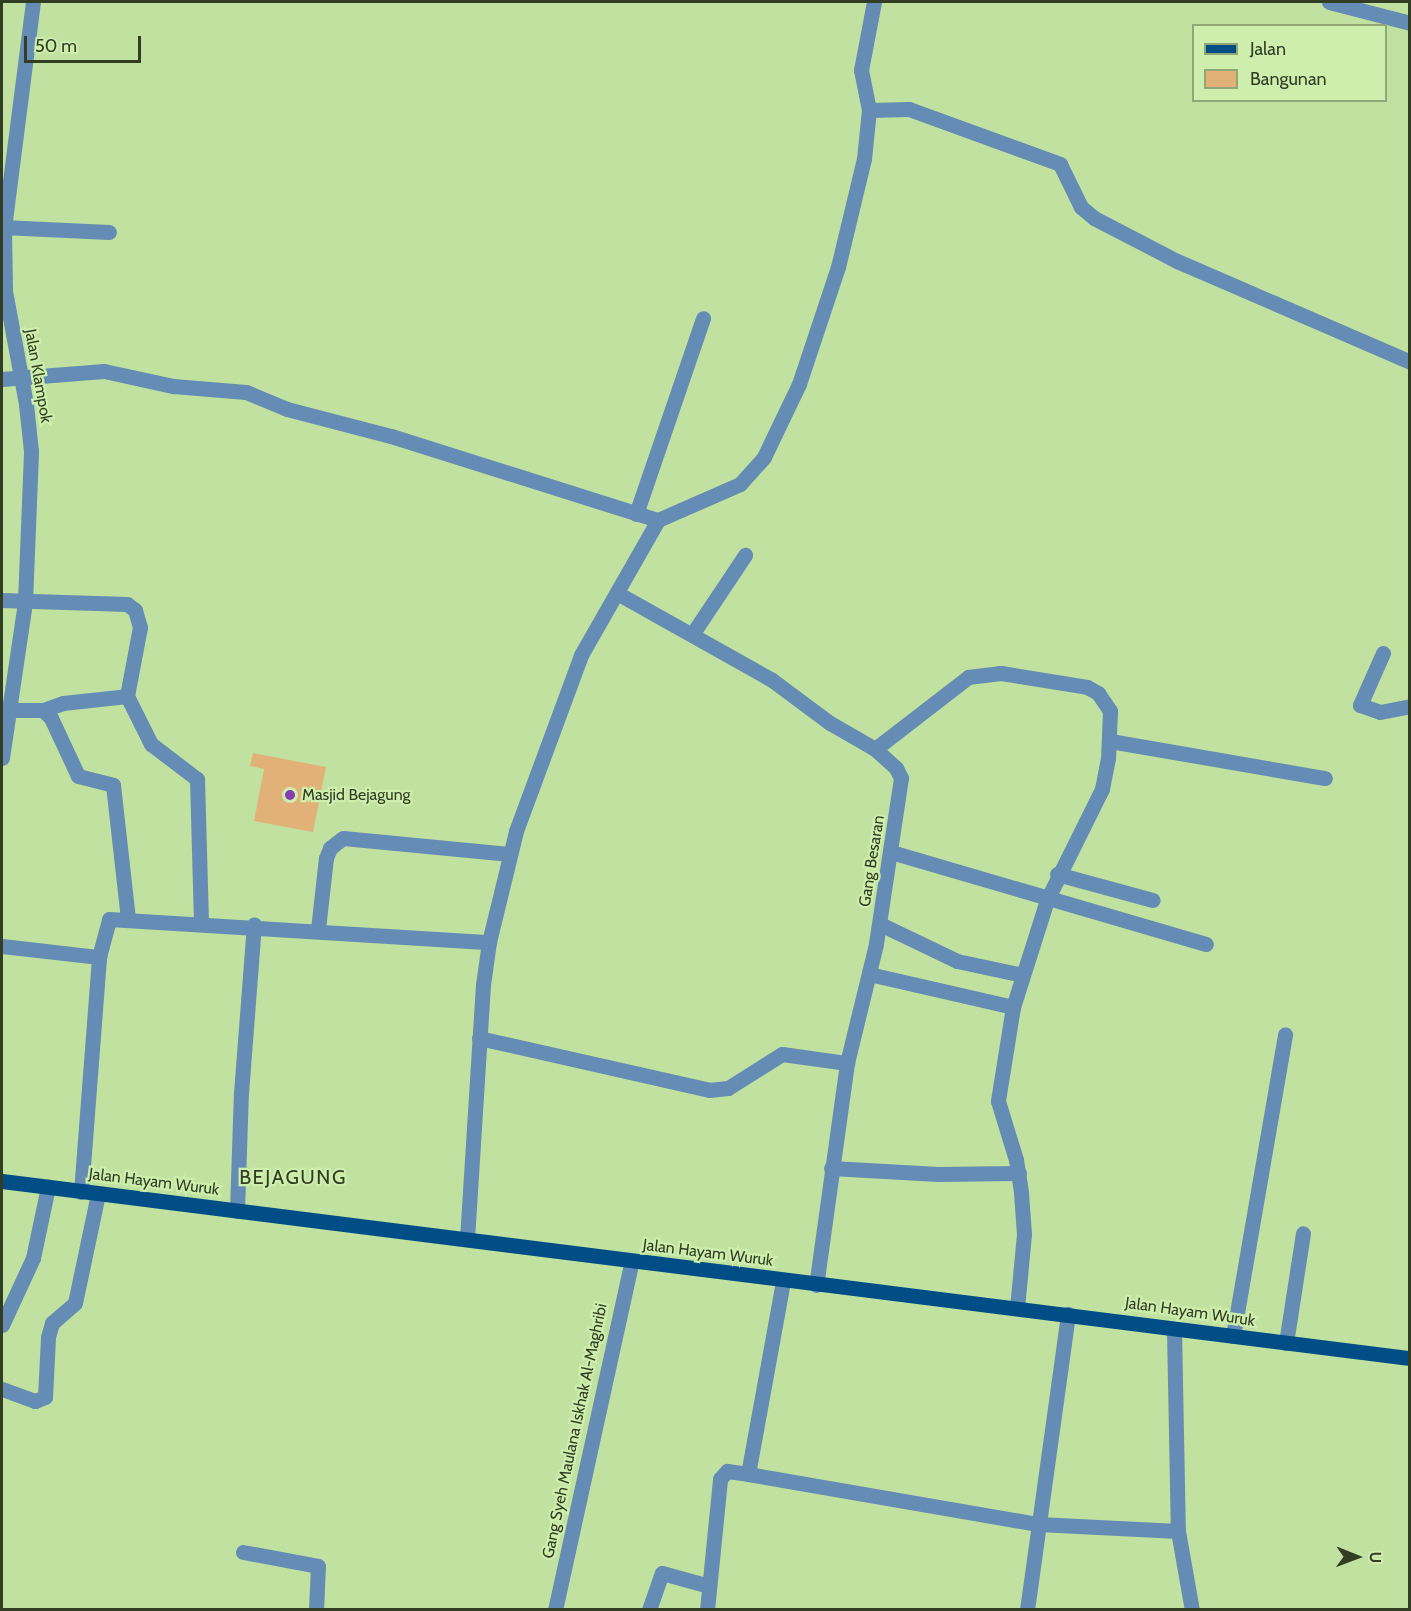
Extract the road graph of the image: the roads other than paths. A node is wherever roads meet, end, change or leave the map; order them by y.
1 (33, 2) edge
2 (874, 2) edge
3 (1329, 2) edge
4 (1410, 23) edge
5 (868, 110) junction
6 (7, 161) edge
7 (3, 228) edge
8 (109, 232) dead end
9 (5, 316) edge
10 (703, 318) dead end
11 (1410, 362) edge
12 (2, 379) edge
13 (22, 379) junction
14 (636, 514) junction
15 (658, 520) junction
16 (745, 555) dead end
17 (617, 593) junction
18 (2, 600) edge
19 (25, 602) junction
20 (693, 633) junction
21 (1383, 653) dead end
22 (127, 696) junction
23 (1410, 706) edge
24 (43, 710) junction
25 (8, 715) edge
26 (1110, 741) junction
27 (875, 749) junction
28 (2, 758) edge
29 (1325, 778) dead end
30 (891, 852) junction
31 (510, 854) junction
32 (1057, 874) junction
33 (1047, 900) junction
34 (1153, 900) dead end
35 (128, 918) junction
36 (201, 923) junction
37 (880, 924) junction
38 (254, 926) junction
39 (318, 929) junction
40 (489, 942) junction
41 (1206, 944) dead end
42 (2, 946) edge
43 (99, 957) junction
44 (869, 974) junction
45 (1023, 975) junction
46 (1013, 1007) junction
47 (1285, 1034) dead end
48 (479, 1038) junction
49 (847, 1063) junction
50 (831, 1168) junction
51 (1019, 1173) junction
52 (2, 1181) edge
53 (48, 1187) junction
54 (81, 1192) junction
55 (98, 1194) junction
56 (237, 1211) junction
57 (1303, 1233) dead end
58 (467, 1239) junction
59 (632, 1261) junction
60 (783, 1281) junction
61 (816, 1285) junction
62 (1017, 1308) junction
63 (1068, 1314) junction
64 (2, 1325) edge
65 (1174, 1329) junction
66 (1233, 1336) junction
67 (1286, 1343) junction
68 (1410, 1358) edge
69 (2, 1389) edge
70 (748, 1474) junction
71 (1038, 1524) junction
72 (1178, 1531) junction
73 (243, 1552) dead end
74 (709, 1586) junction
75 (316, 1610) edge
76 (555, 1610) edge
77 (649, 1610) edge
78 (707, 1610) edge
79 (1027, 1610) edge
80 (1192, 1610) edge

1 - 6 street, Jalan Klampok
2 - 5 street
3 - 4 street
5 - 11 street
5 - 15 street
6 - 7 street, Jalan Klampok
7 - 8 street
7 - 9 street, Jalan Klampok
9 - 13 street, Jalan Klampok
10 - 14 street
12 - 13 street
13 - 14 street
13 - 19 street, Jalan Klampok
14 - 15 street
15 - 17 street
16 - 20 street
17 - 20 street, Gang Besaran
17 - 31 street
18 - 19 street
19 - 22 street
19 - 25 street, Jalan Klampok
20 - 27 street, Gang Besaran
21 - 23 street
22 - 24 street
22 - 36 street
24 - 25 street
24 - 35 street
25 - 28 street, Jalan Klampok
26 - 27 street
26 - 29 street
26 - 32 street
27 - 30 street, Gang Besaran
30 - 33 street
30 - 37 street, Gang Besaran
31 - 39 street
31 - 40 street
32 - 33 street
32 - 34 street
33 - 41 street
33 - 45 street
35 - 36 street
35 - 43 street
36 - 38 street
37 - 44 street, Gang Besaran
37 - 45 street
38 - 39 street
38 - 56 street
39 - 40 street
40 - 48 street
42 - 43 street
43 - 54 street
44 - 46 street
44 - 49 street, Gang Besaran
45 - 46 street
46 - 51 street
47 - 66 street
48 - 49 street
48 - 58 street
49 - 50 street, Gang Besaran
50 - 51 street
50 - 61 street, Gang Besaran
51 - 62 street
52 - 53 main road, Jalan Hayam Wuruk
53 - 54 main road, Jalan Hayam Wuruk
53 - 64 street
54 - 55 main road, Jalan Hayam Wuruk
55 - 56 main road, Jalan Hayam Wuruk
55 - 69 street
56 - 58 main road, Jalan Hayam Wuruk
57 - 67 street
58 - 59 main road, Jalan Hayam Wuruk
59 - 60 main road, Jalan Hayam Wuruk
59 - 76 street, Gang Syeh Maulana Iskhak Al-Maghribi
60 - 61 main road, Jalan Hayam Wuruk
60 - 70 street
61 - 62 main road, Jalan Hayam Wuruk
62 - 63 main road, Jalan Hayam Wuruk
63 - 65 main road, Jalan Hayam Wuruk
63 - 71 street
65 - 66 main road, Jalan Hayam Wuruk
65 - 72 street
66 - 67 main road, Jalan Hayam Wuruk
67 - 68 main road, Jalan Hayam Wuruk
70 - 71 street
70 - 74 street
71 - 72 street
71 - 79 street
72 - 80 street
73 - 75 street
74 - 77 street
74 - 78 street

